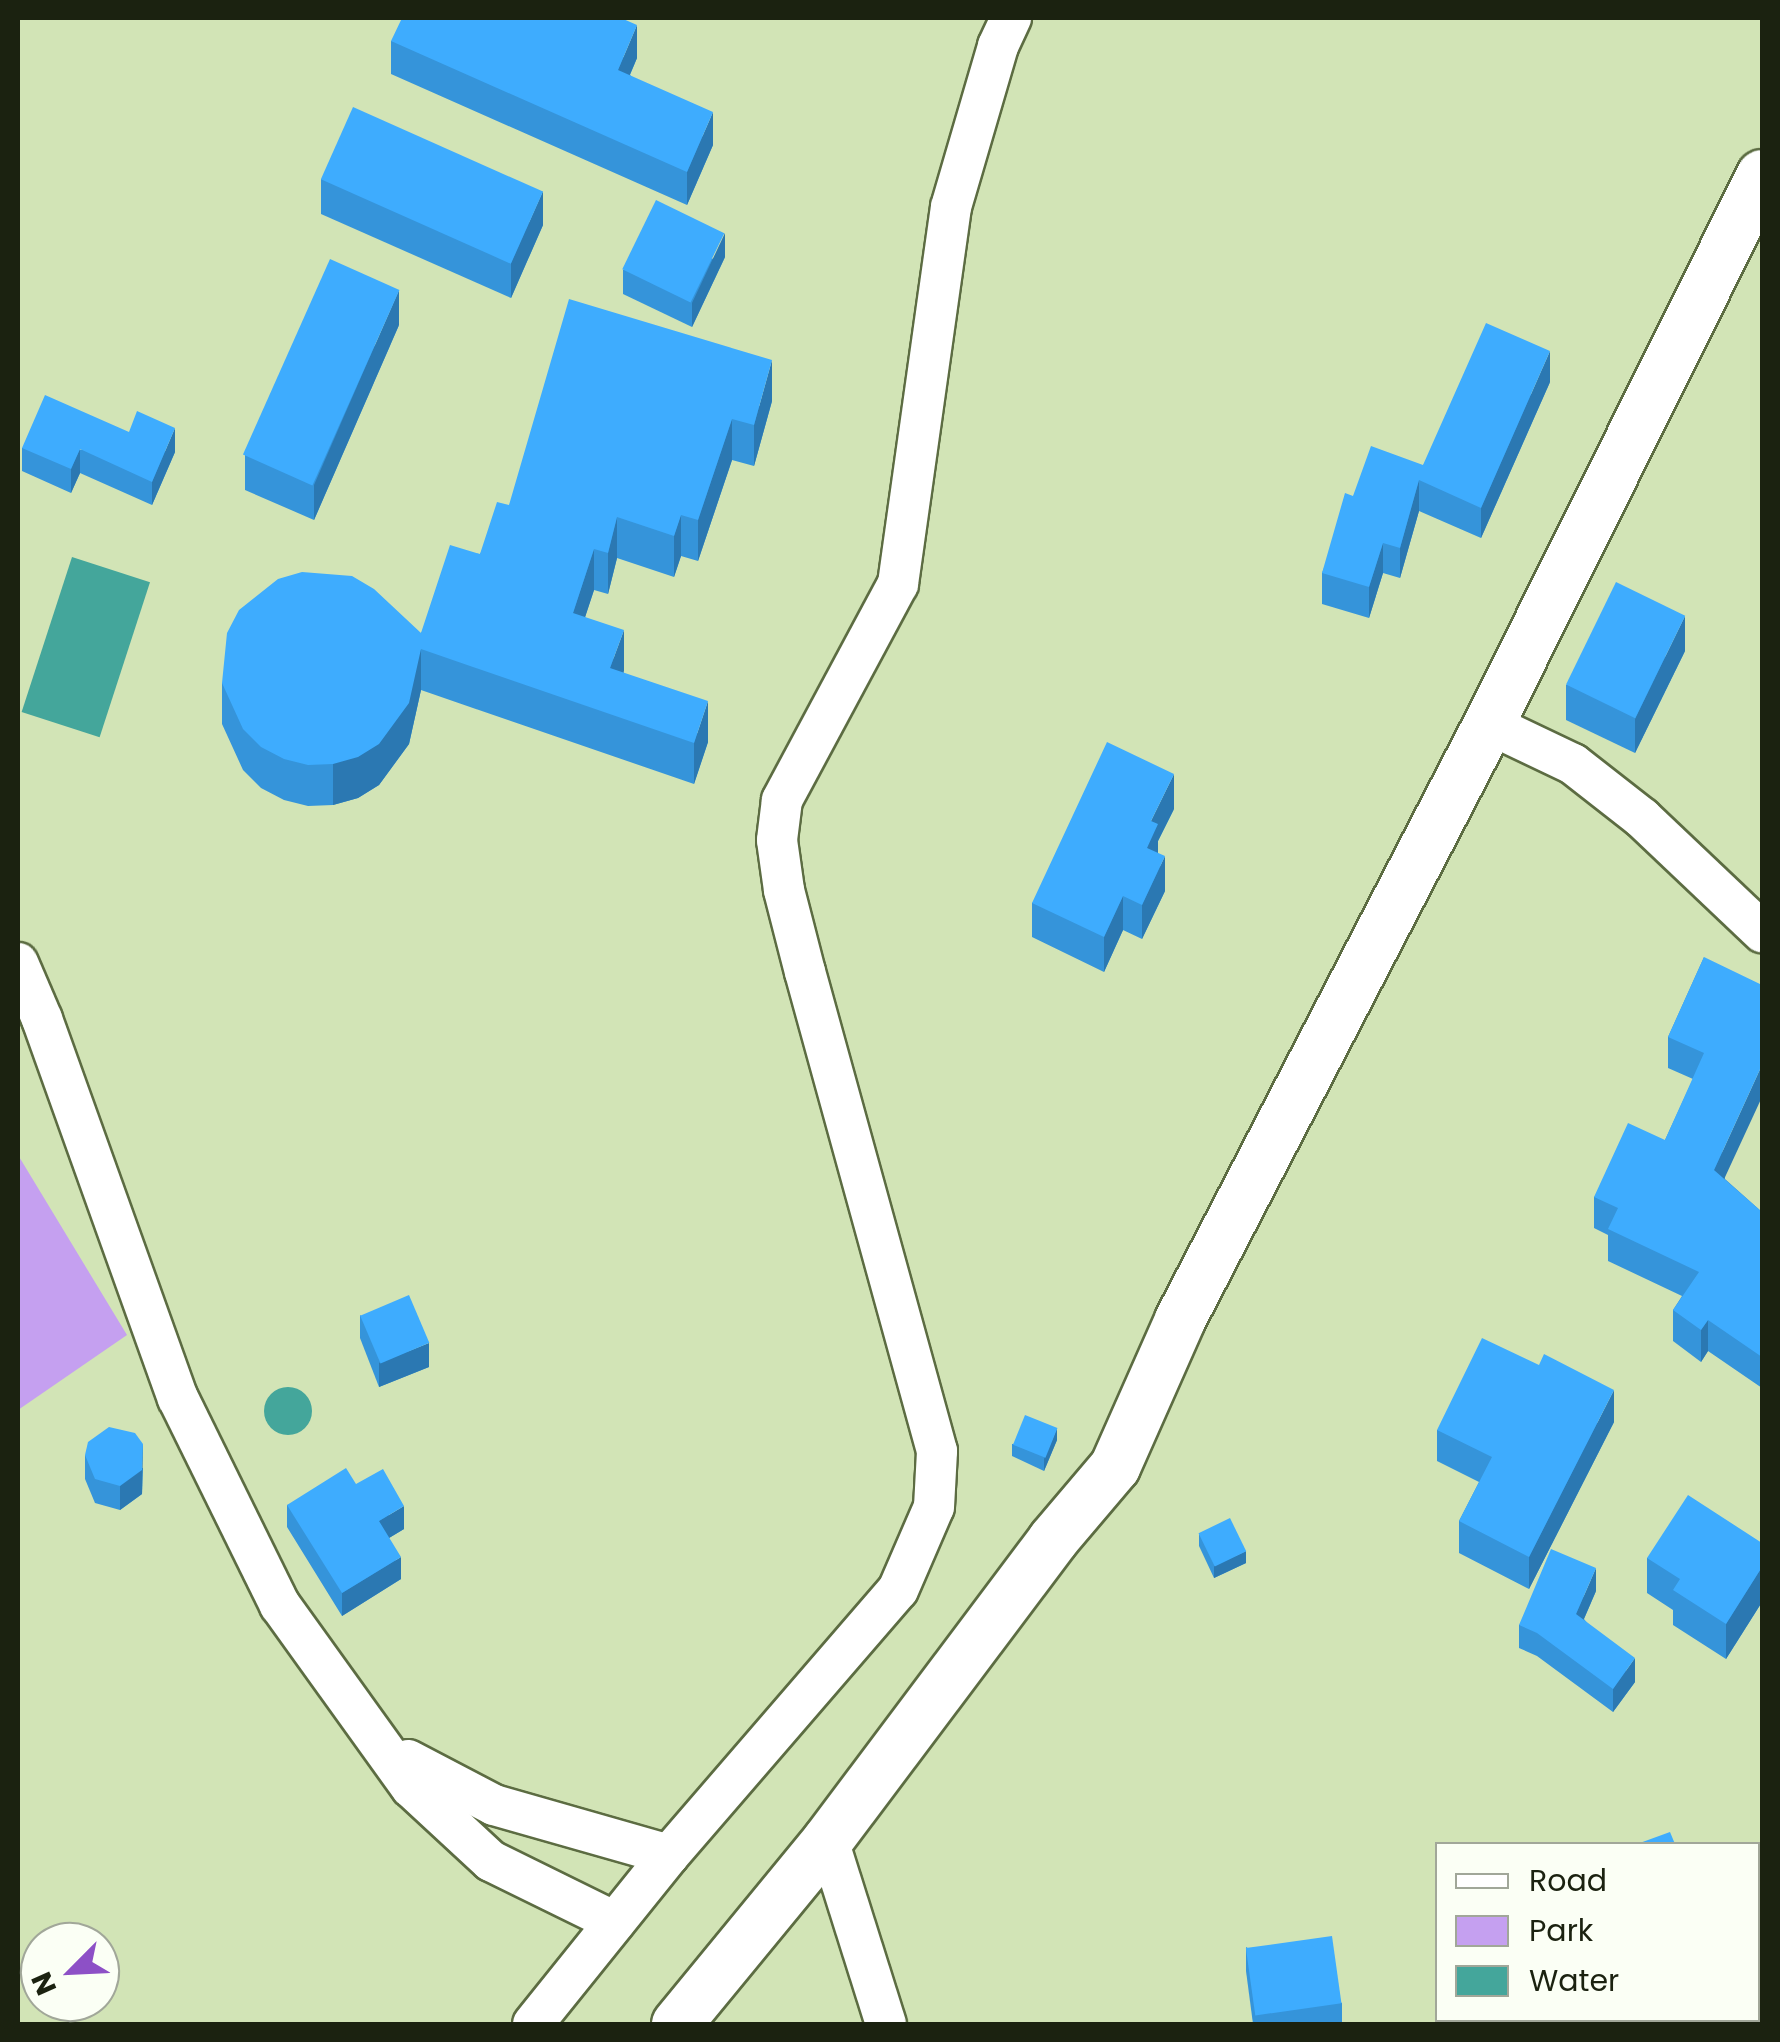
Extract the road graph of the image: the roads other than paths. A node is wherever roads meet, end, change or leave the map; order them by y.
1 (1012, 18) edge
2 (1762, 175) edge
3 (1489, 724) junction
4 (1762, 932) edge
5 (18, 963) edge
6 (374, 1740) junction
7 (828, 1840) junction
8 (670, 1854) junction
9 (615, 1922) junction
10 (533, 2024) edge
11 (677, 2024) edge
12 (886, 2024) edge

1 - 8 street
2 - 3 street
3 - 4 street
3 - 7 street
5 - 6 street
6 - 8 street
6 - 9 street
7 - 11 street
7 - 12 street
8 - 9 street
9 - 10 street

